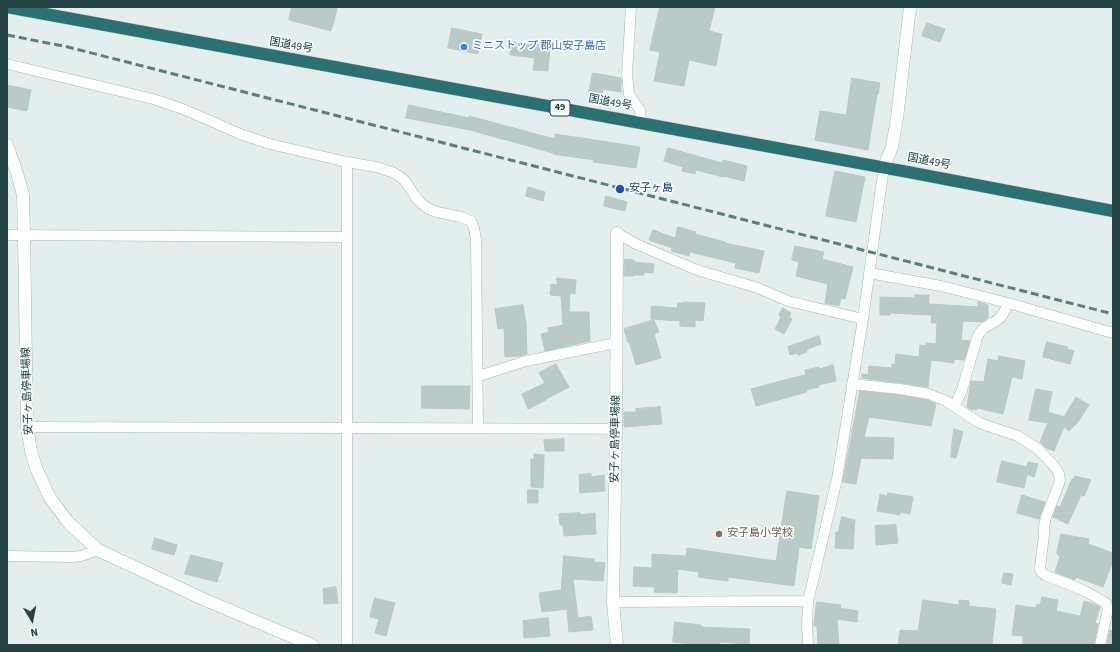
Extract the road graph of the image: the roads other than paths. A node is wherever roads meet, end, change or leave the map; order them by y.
1 (7, 7) edge
2 (631, 7) edge
3 (910, 7) edge
4 (7, 64) edge
5 (641, 122) junction
6 (7, 144) edge
7 (347, 162) junction
8 (884, 167) junction
9 (1113, 211) edge
10 (617, 233) joint
11 (7, 235) edge
12 (24, 235) junction
13 (347, 237) junction
14 (869, 273) junction
15 (1008, 303) junction
16 (863, 319) junction
17 (1113, 333) edge
18 (616, 343) junction
19 (478, 376) junction
20 (852, 384) junction
21 (954, 406) junction
22 (27, 428) junction
23 (347, 428) junction
24 (478, 428) junction
25 (616, 429) junction
26 (98, 550) junction
27 (7, 556) edge
28 (808, 601) junction
29 (613, 602) junction
30 (312, 645) edge
31 (347, 645) edge
32 (617, 645) edge
33 (808, 645) edge
34 (1100, 645) edge

1 - 5 highway, 国道49号 / 49
2 - 5 street
3 - 8 main road
4 - 7 street
5 - 8 highway, 国道49号 / 49
6 - 12 main road, 安子ヶ島停車場線
7 - 13 street
7 - 19 street
8 - 9 highway, 国道49号 / 49
8 - 14 street
10 - 16 street
10 - 18 main road, 安子ヶ島停車場線
11 - 12 street
12 - 13 street
12 - 22 main road, 安子ヶ島停車場線
13 - 23 street
14 - 15 street
14 - 16 street
15 - 17 street
15 - 21 street
16 - 20 street
18 - 19 street
18 - 25 main road, 安子ヶ島停車場線
19 - 24 street
20 - 21 street
20 - 28 street
21 - 34 street
22 - 23 street
22 - 26 main road, 安子ヶ島停車場線
23 - 24 street
23 - 31 street
24 - 25 street
25 - 29 main road, 安子ヶ島停車場線
26 - 27 street
26 - 30 main road, 安子ヶ島停車場線
28 - 29 street
28 - 33 street
29 - 32 main road, 安子ヶ島停車場線

